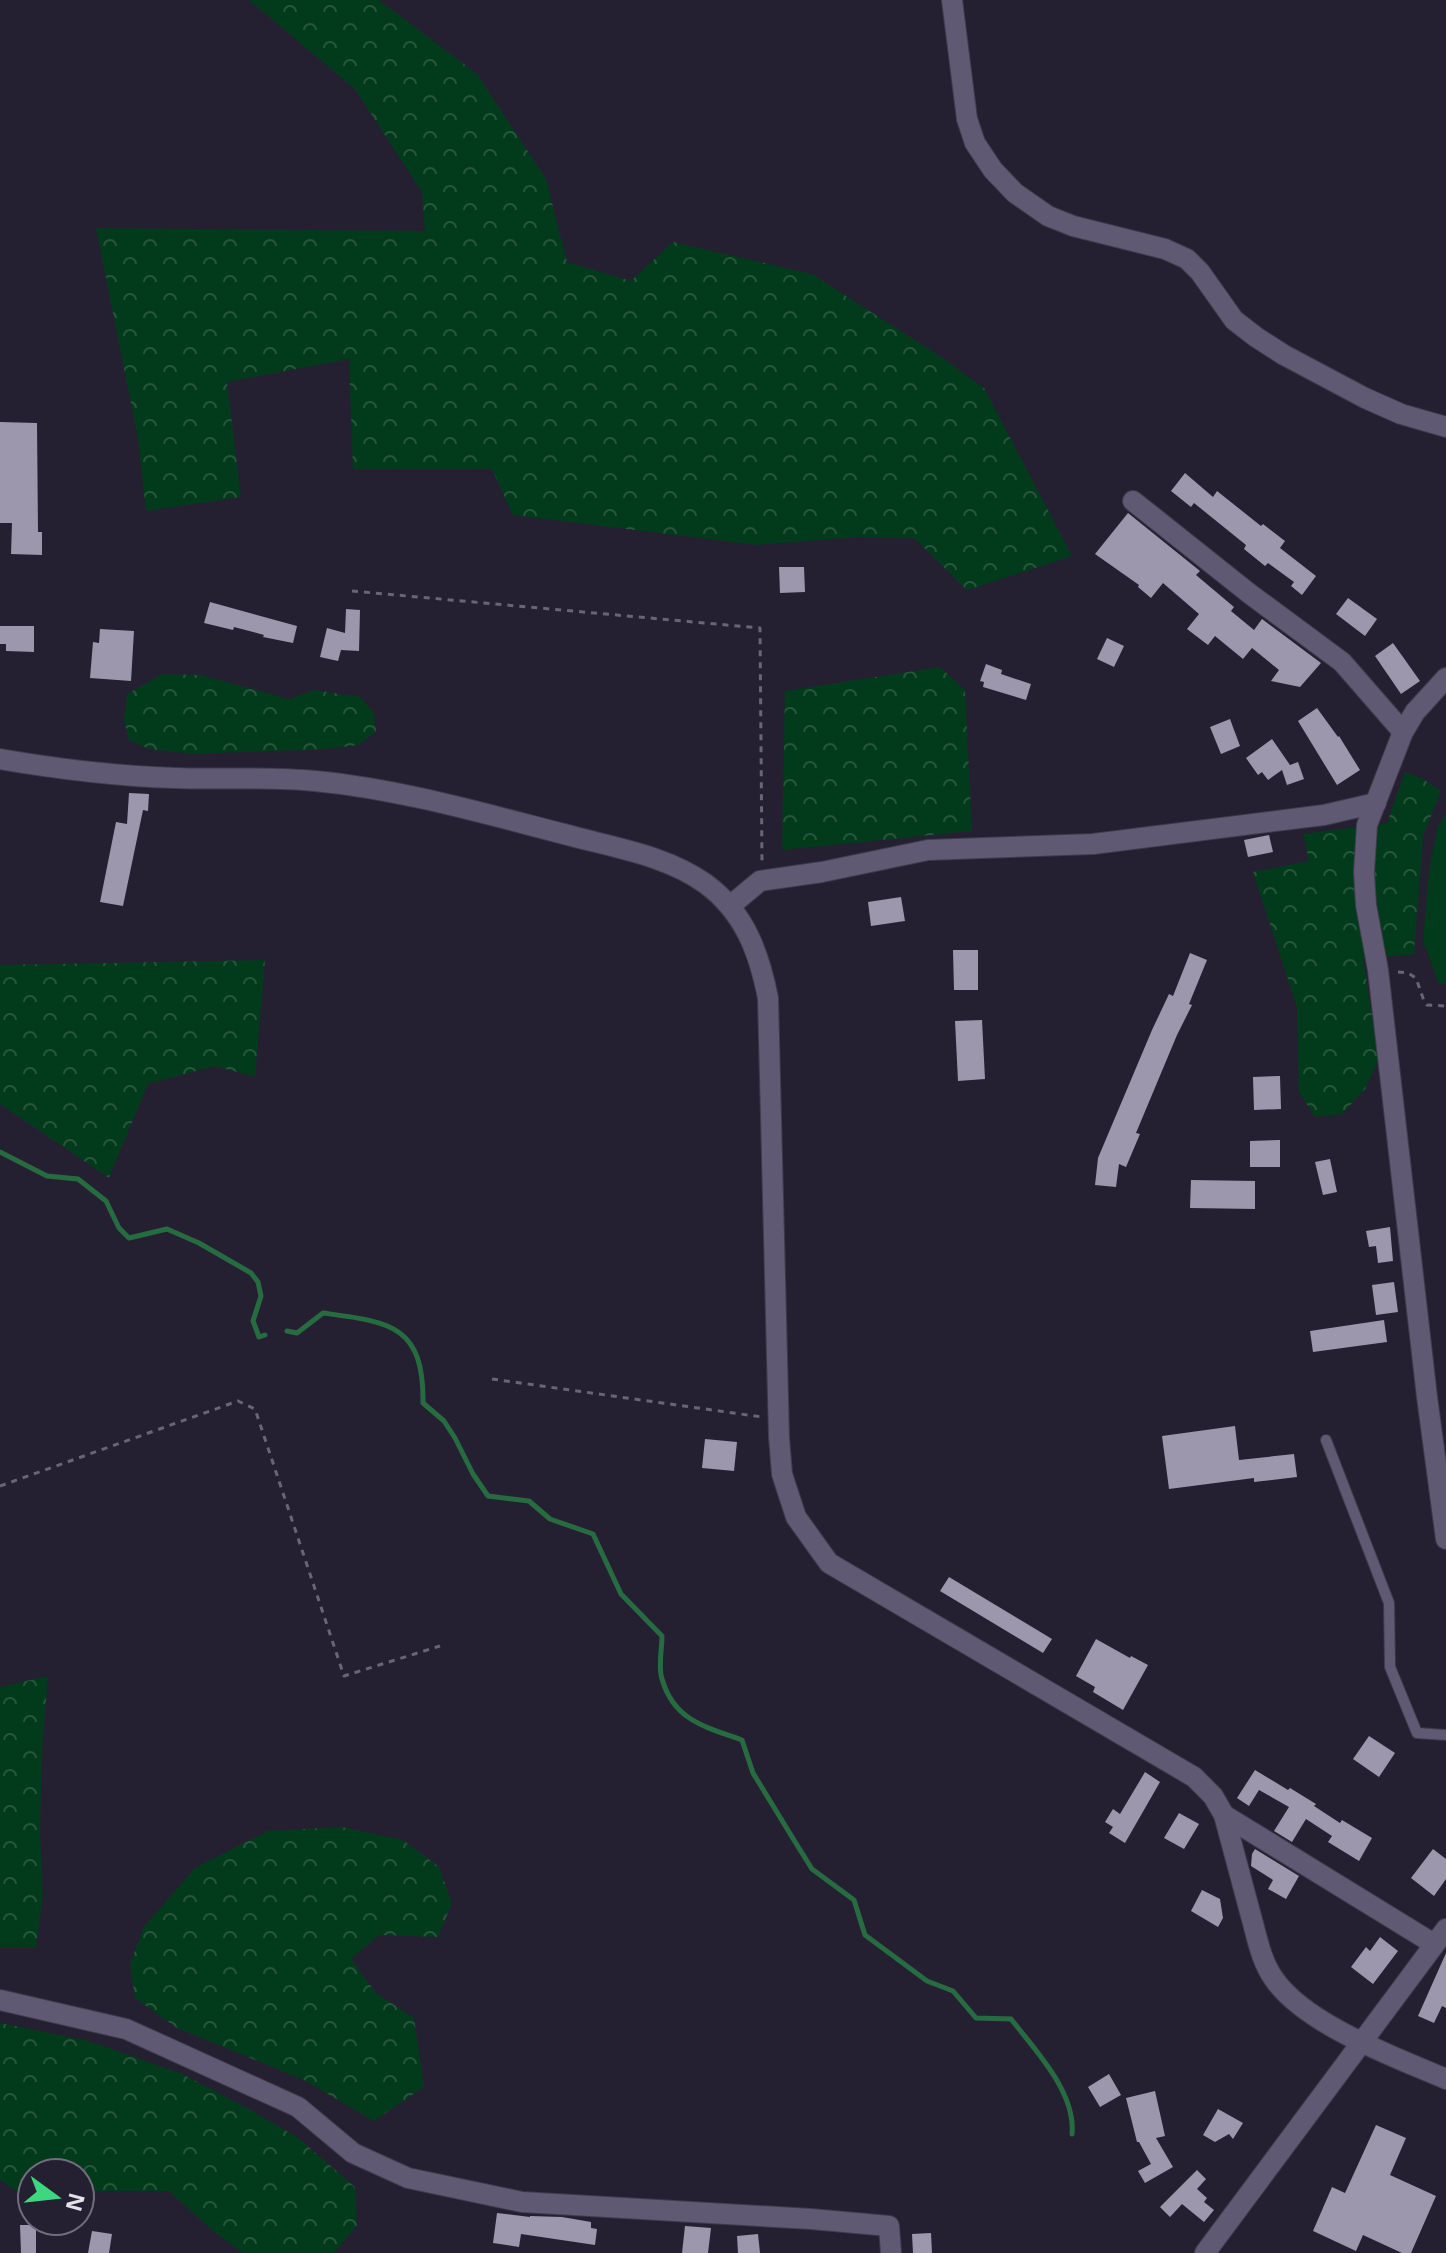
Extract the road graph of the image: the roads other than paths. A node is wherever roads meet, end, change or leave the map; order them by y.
1 (952, 0) edge
2 (1446, 427) edge
3 (1133, 501) dead end
4 (1446, 678) edge
5 (1403, 732) junction
6 (0, 759) edge
7 (1376, 803) junction
8 (730, 906) junction
9 (1326, 1440) dead end
10 (1446, 1539) edge
11 (1446, 1735) edge
12 (1224, 1815) junction
13 (1440, 1936) edge
14 (0, 2000) edge
15 (1363, 2043) junction
16 (1446, 2079) edge
17 (891, 2253) edge
18 (1205, 2253) edge

1 - 2 street
3 - 5 street
4 - 5 street
5 - 7 street
6 - 8 street
7 - 8 street
7 - 10 street
8 - 12 street
9 - 11 lane
12 - 13 street
12 - 15 street
13 - 15 street
14 - 17 street
15 - 16 street
15 - 18 street

